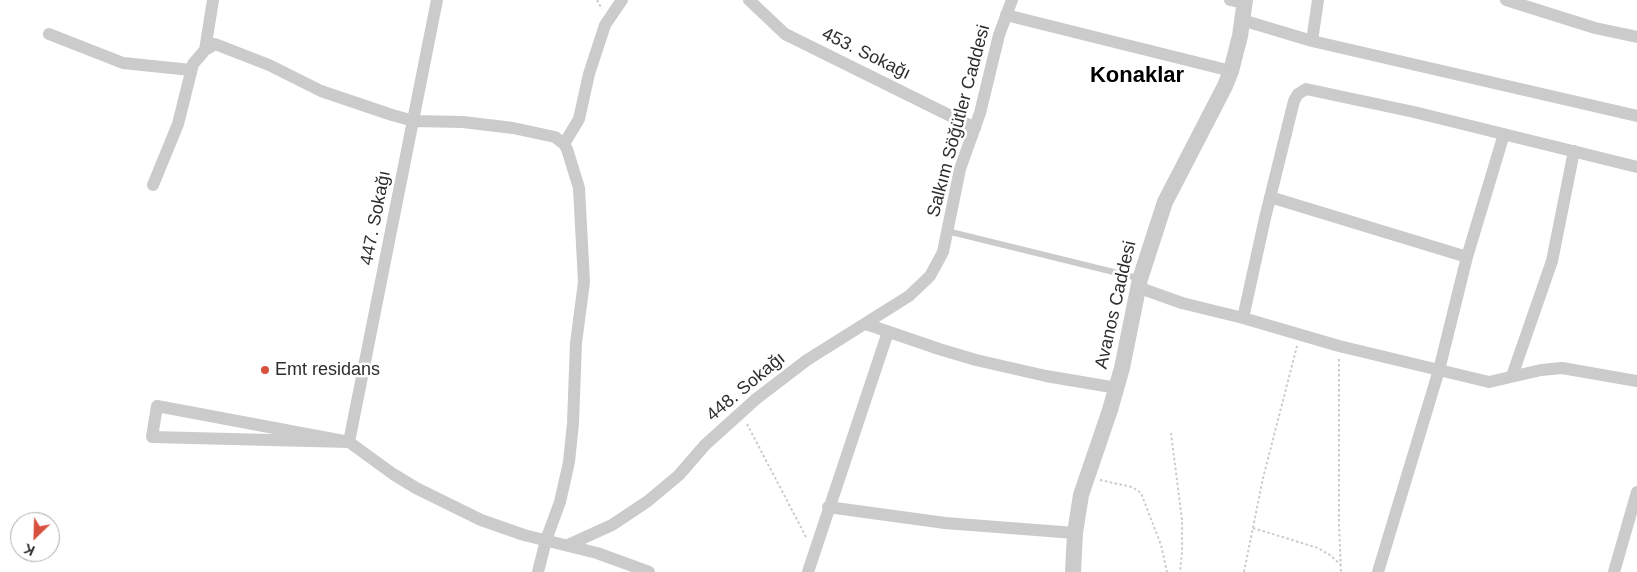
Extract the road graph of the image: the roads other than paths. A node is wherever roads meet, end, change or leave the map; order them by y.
1 (213, 0) edge
2 (437, 0) edge
3 (622, 0) edge
4 (750, 0) edge
5 (1012, 0) edge
6 (1318, 0) edge
7 (1506, 0) edge
8 (1240, 1) edge
9 (1006, 15) junction
10 (1242, 20) junction
11 (49, 34) dead end
12 (1637, 37) edge
13 (1312, 41) junction
14 (205, 50) junction
15 (191, 70) junction
16 (1231, 71) junction
17 (1637, 116) edge
18 (414, 121) junction
19 (975, 128) junction
20 (1504, 134) junction
21 (564, 144) junction
22 (1574, 151) junction
23 (1637, 167) edge
24 (153, 185) dead end
25 (1270, 197) junction
26 (947, 230) junction
27 (942, 252) joint
28 (1467, 257) junction
29 (1138, 283) junction
30 (1243, 318) junction
31 (866, 324) junction
32 (888, 332) junction
33 (1439, 370) junction
34 (1512, 376) junction
35 (1637, 380) edge
36 (1117, 388) junction
37 (349, 442) junction
38 (1637, 492) edge
39 (828, 507) junction
40 (1075, 533) junction
41 (546, 540) junction
42 (568, 545) junction
43 (622, 562) junction
44 (538, 572) edge
45 (630, 572) edge
46 (649, 572) edge
47 (808, 572) edge
48 (1073, 572) edge
49 (1378, 572) edge
50 (1614, 572) edge

1 - 14 street
2 - 18 street, 447. Sokağı
3 - 21 street
4 - 19 street, 453. Sokağı
5 - 9 street, Salkım Söğütler Caddesi
6 - 13 street
7 - 12 street
8 - 10 street, Avanos Caddesi
9 - 16 street
9 - 19 street, Salkım Söğütler Caddesi
10 - 13 street
10 - 16 street, Avanos Caddesi
11 - 15 street
13 - 17 street
14 - 15 street
14 - 18 street
15 - 24 street
16 - 29 street, Avanos Caddesi
18 - 21 street
18 - 37 street, 447. Sokağı
19 - 26 street, Salkım Söğütler Caddesi
20 - 22 street
20 - 25 street
20 - 28 street
21 - 41 street
22 - 23 street
22 - 34 street
25 - 28 street
25 - 30 street
26 - 27 street, Salkım Söğütler Caddesi
26 - 29 lane
27 - 31 street, 448. Sokağı
28 - 33 street
29 - 30 street
29 - 36 street, Avanos Caddesi
30 - 33 street
31 - 32 street
31 - 42 street, 448. Sokağı
32 - 36 street
32 - 39 street
33 - 34 street
33 - 49 street
34 - 35 street
36 - 40 street, Avanos Caddesi
37 - 37 street
37 - 41 street
38 - 50 street
39 - 40 street
39 - 47 street
40 - 48 street, Avanos Caddesi
41 - 42 street
41 - 44 street
42 - 43 street
43 - 45 lane
43 - 46 street

